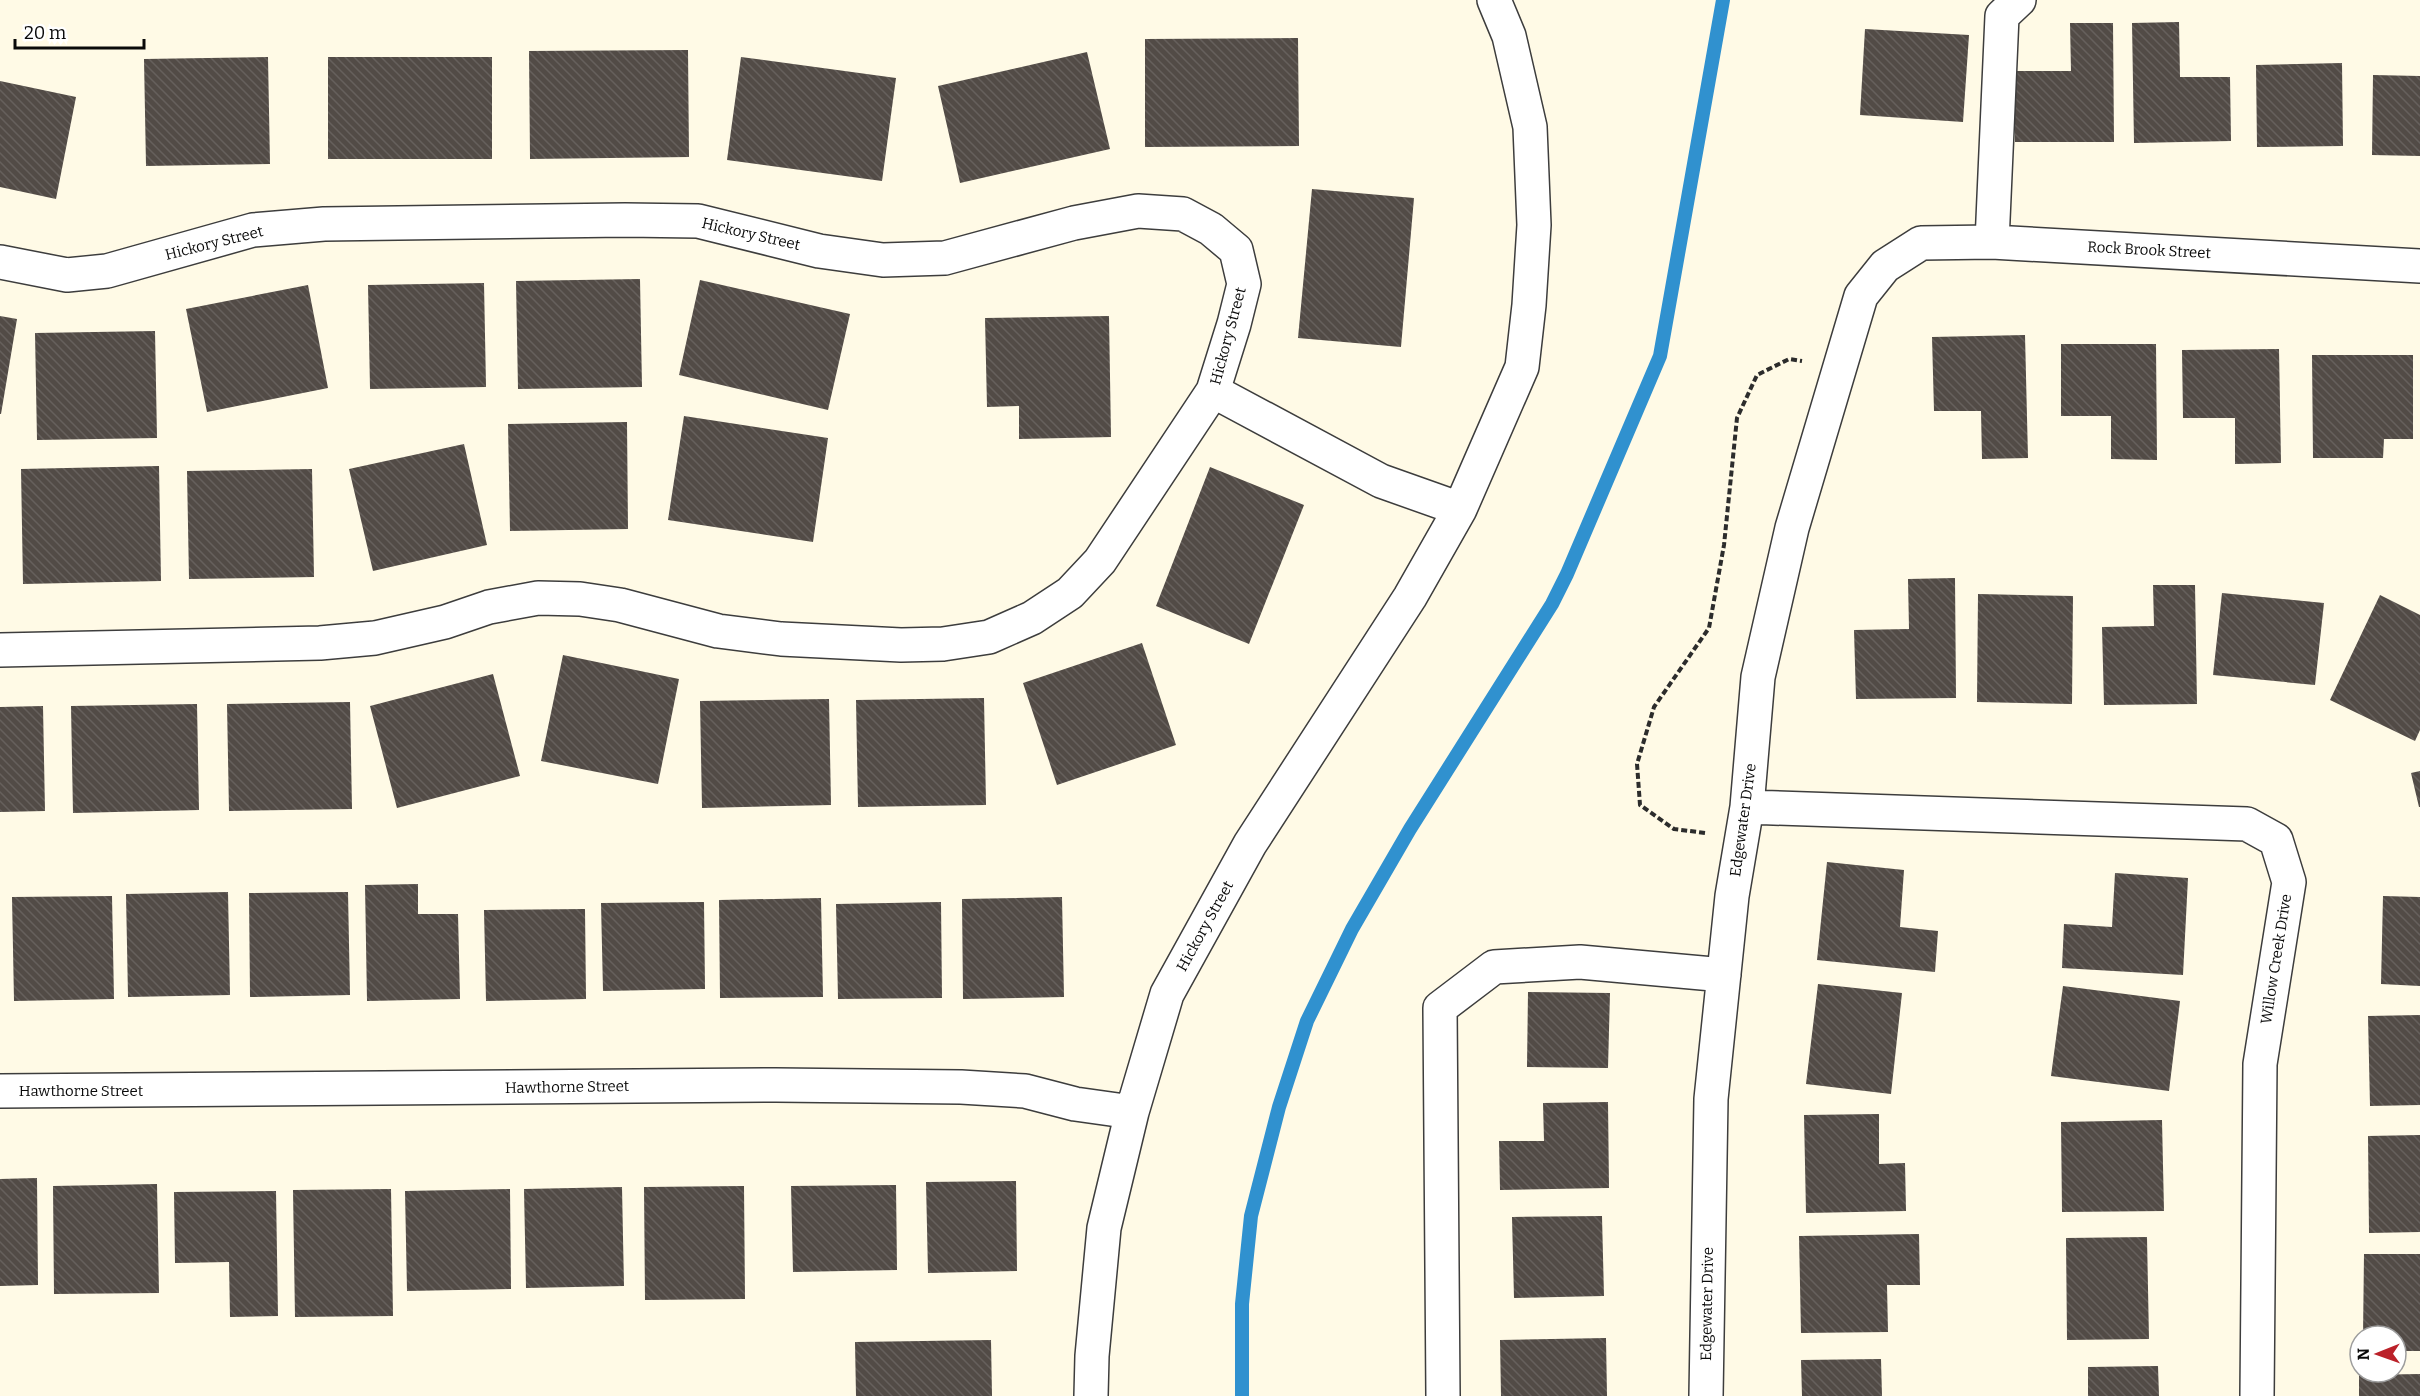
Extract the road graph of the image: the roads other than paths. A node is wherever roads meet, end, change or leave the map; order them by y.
1 (1494, 0) edge
2 (2019, 0) edge
3 (1992, 242) junction
4 (0, 262) edge
5 (1885, 266) joint
6 (2420, 266) edge
7 (1213, 391) junction
8 (1460, 509) junction
9 (0, 650) edge
10 (1747, 807) junction
11 (1724, 975) junction
12 (0, 1091) edge
13 (1132, 1112) junction
14 (1091, 1396) edge
15 (1443, 1396) edge
16 (1706, 1396) edge
17 (2257, 1396) edge

1 - 8 street, Hickory Street
2 - 3 street
3 - 5 street, Rock Brook Street
3 - 6 street, Rock Brook Street
4 - 7 street, Hickory Street
5 - 10 street, Edgewater Drive
7 - 8 street, Hickory Street
7 - 9 street, Hickory Street
8 - 13 street, Hickory Street
10 - 11 street, Edgewater Drive
10 - 17 street, Willow Creek Drive
11 - 15 street
11 - 16 street, Edgewater Drive
12 - 13 street, Hawthorne Street
13 - 14 street, Hickory Street

